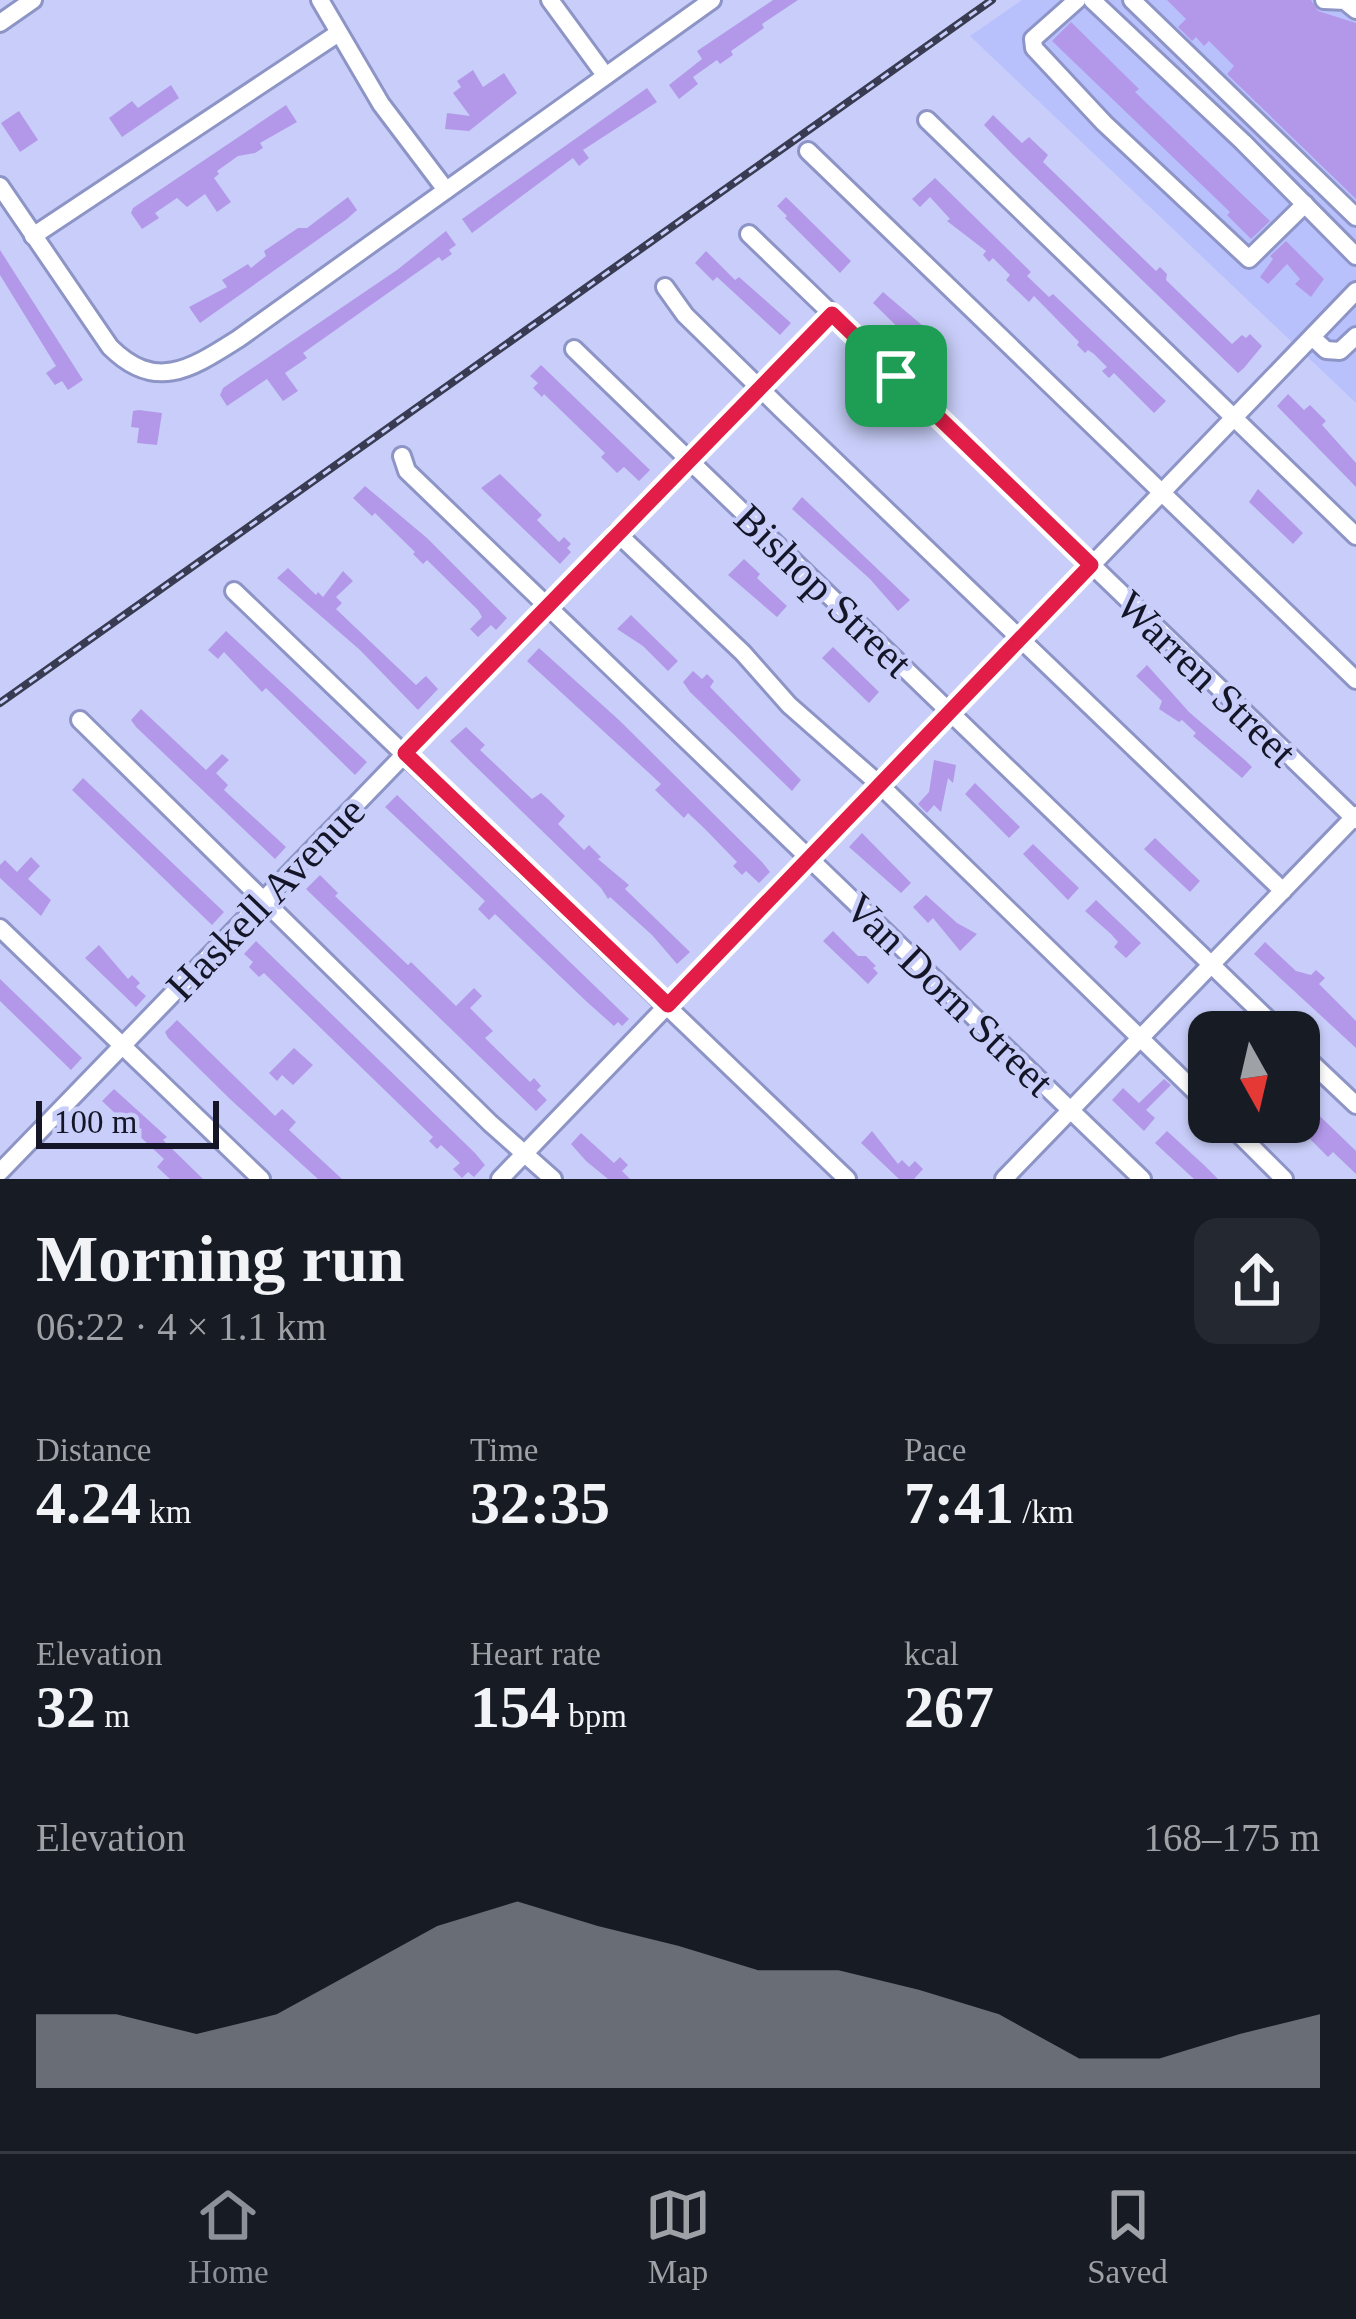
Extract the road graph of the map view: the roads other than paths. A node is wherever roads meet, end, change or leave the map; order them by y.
1 (33, 0) edge
2 (320, 0) edge
3 (550, 0) edge
4 (712, 0) edge
5 (1077, 0) edge
6 (1092, 0) edge
7 (1132, 0) edge
8 (1324, 0) edge
9 (1356, 10) edge
10 (0, 22) edge
11 (337, 34) junction
12 (605, 75) junction
13 (926, 120) dead end
14 (808, 151) dead end
15 (0, 186) edge
16 (446, 190) junction
17 (1305, 204) junction
18 (1356, 218) edge
19 (749, 234) dead end
20 (33, 236) junction
21 (1356, 256) edge
22 (664, 287) dead end
23 (1354, 298) edge
24 (832, 314) junction
25 (1356, 336) edge
26 (1312, 337) junction
27 (574, 349) dead end
28 (760, 386) junction
29 (1234, 418) junction
30 (402, 456) dead end
31 (688, 460) junction
32 (1162, 492) junction
33 (617, 533) junction
34 (1356, 536) edge
35 (1091, 565) junction
36 (235, 591) dead end
37 (547, 607) junction
38 (1022, 638) junction
39 (1356, 680) edge
40 (951, 713) junction
41 (80, 720) dead end
42 (405, 753) junction
43 (880, 785) junction
44 (1355, 818) edge
45 (809, 859) junction
46 (1283, 891) junction
47 (264, 900) junction
48 (0, 928) edge
49 (1212, 964) junction
50 (668, 1005) junction
51 (1260, 1011) edge
52 (1142, 1038) junction
53 (122, 1045) junction
54 (1320, 1071) edge
55 (1188, 1084) edge
56 (1356, 1105) edge
57 (1070, 1110) junction
58 (1248, 1143) edge
59 (524, 1154) junction
60 (0, 1172) edge
61 (261, 1179) edge
62 (500, 1179) edge
63 (553, 1179) edge
64 (847, 1179) edge
65 (1004, 1179) edge
66 (1142, 1179) edge
67 (1284, 1179) edge

1 - 10 street
2 - 11 street
3 - 12 street
4 - 12 street
5 - 17 street
6 - 17 street
7 - 18 street
8 - 9 street
11 - 16 street
11 - 20 street
12 - 16 street
13 - 29 street
14 - 32 street
15 - 20 street
16 - 20 street
17 - 21 street
19 - 24 street, Warren Street
22 - 28 street
23 - 26 street
24 - 28 street, Haskell Avenue
24 - 35 street, Warren Street
25 - 26 street
26 - 29 street
27 - 31 street, Bishop Street
28 - 31 street, Haskell Avenue
28 - 38 street
29 - 32 street
29 - 34 street
30 - 37 street, Van Dorn Street
31 - 33 street, Haskell Avenue
31 - 40 street, Bishop Street
32 - 35 street
32 - 39 street
33 - 37 street, Haskell Avenue
33 - 43 street
35 - 38 street
35 - 44 street, Warren Street
36 - 42 street
37 - 42 street, Haskell Avenue
37 - 45 street, Van Dorn Street
38 - 40 street
38 - 46 street
40 - 43 street
40 - 49 street, Bishop Street
41 - 47 street
42 - 47 street, Haskell Avenue
42 - 50 street
43 - 45 street
43 - 52 street
44 - 46 street
45 - 50 street
45 - 57 street, Van Dorn Street
46 - 49 street
47 - 53 street, Haskell Avenue
47 - 59 street
48 - 53 street
49 - 51 street, Bishop Street
49 - 52 street
50 - 59 street
50 - 64 street
52 - 55 street
52 - 57 street
53 - 60 street, Haskell Avenue
53 - 61 street
54 - 56 street
57 - 65 street
57 - 66 street, Van Dorn Street
58 - 67 street
59 - 62 street
59 - 63 street

